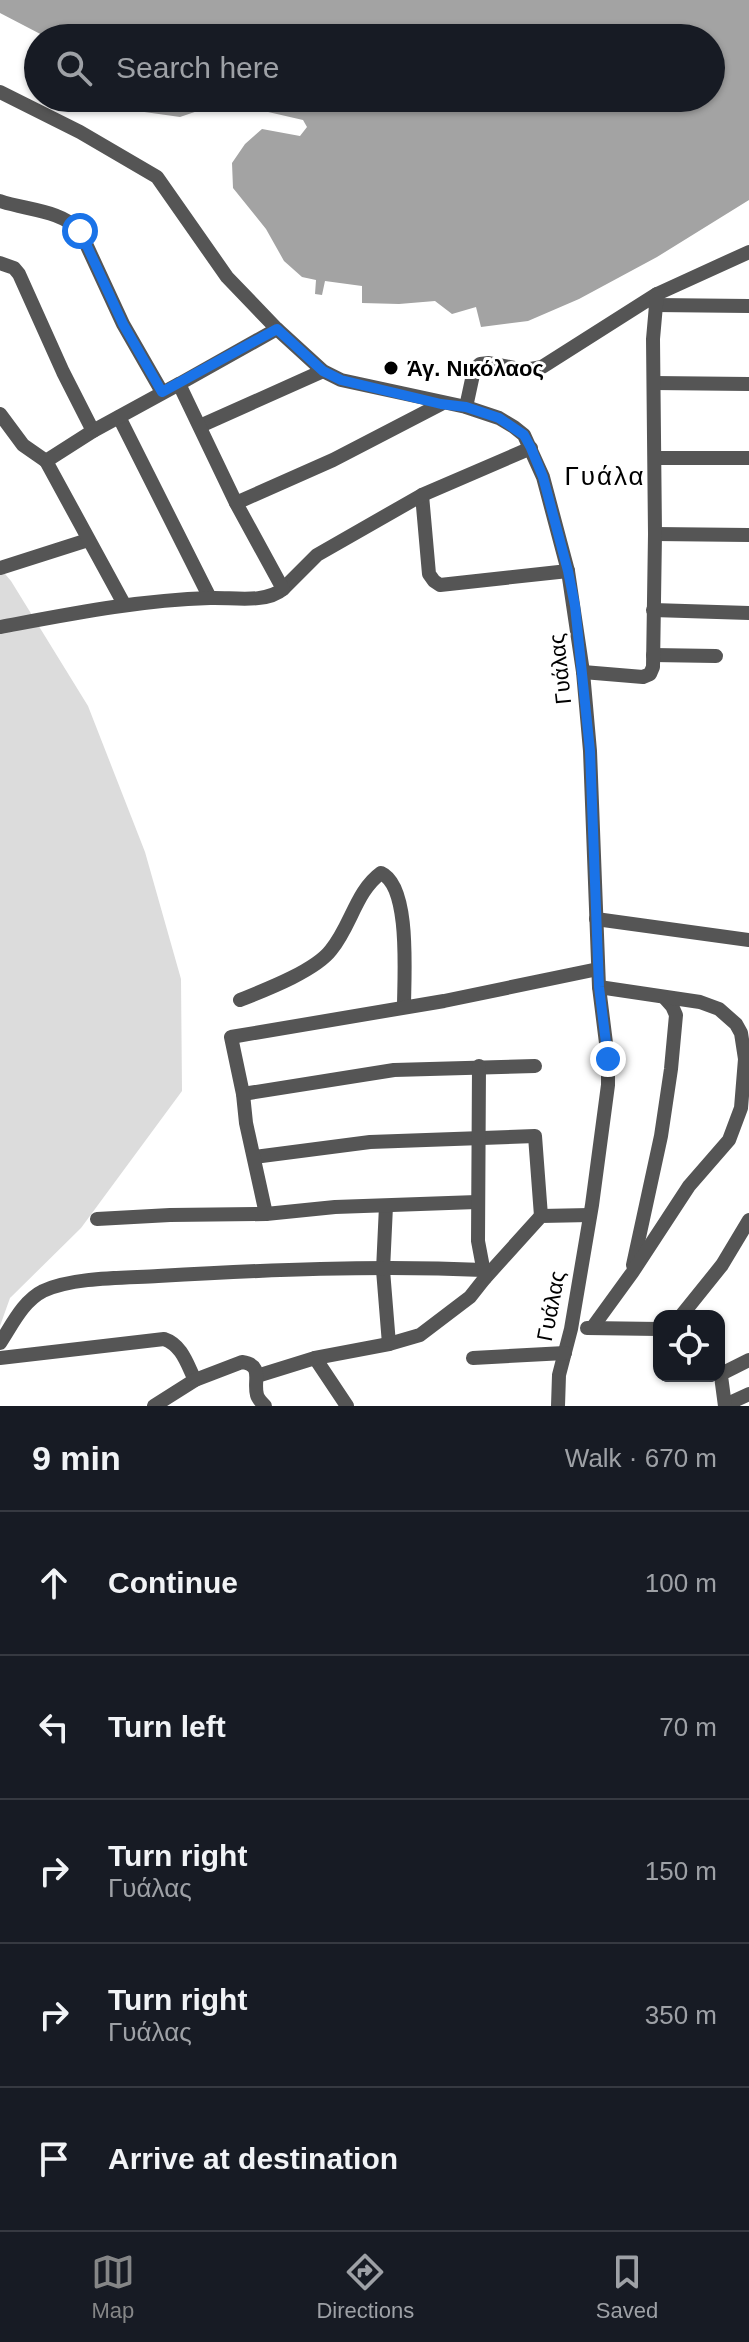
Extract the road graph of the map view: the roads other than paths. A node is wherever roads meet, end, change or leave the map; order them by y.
1 (0, 92) edge
2 (24, 104) edge
3 (40, 112) edge
4 (0, 201) edge
5 (749, 252) edge
6 (0, 263) edge
7 (656, 300) junction
8 (749, 306) edge
9 (277, 329) junction
10 (323, 371) junction
11 (654, 383) junction
12 (179, 384) junction
13 (749, 384) edge
14 (162, 392) junction
15 (441, 404) junction
16 (466, 407) junction
17 (0, 414) edge
18 (119, 417) junction
19 (200, 426) junction
20 (93, 431) junction
21 (531, 448) junction
22 (655, 458) junction
23 (749, 458) edge
24 (46, 461) junction
25 (422, 495) junction
26 (236, 503) junction
27 (655, 534) junction
28 (749, 535) edge
29 (88, 540) junction
30 (0, 568) edge
31 (568, 571) junction
32 (283, 589) junction
33 (210, 598) junction
34 (124, 604) junction
35 (653, 610) junction
36 (749, 613) edge
37 (0, 627) edge
38 (653, 655) junction
39 (716, 656) dead end
40 (583, 672) junction
41 (596, 919) junction
42 (749, 940) edge
43 (598, 969) junction
44 (599, 987) junction
45 (664, 997) junction
46 (240, 1000) dead end
47 (404, 1007) junction
48 (479, 1066) junction
49 (535, 1066) dead end
50 (243, 1094) junction
51 (478, 1137) junction
52 (254, 1157) junction
53 (477, 1202) junction
54 (386, 1206) junction
55 (266, 1214) junction
56 (590, 1215) junction
57 (541, 1216) junction
58 (97, 1219) dead end
59 (749, 1220) edge
60 (383, 1270) junction
61 (632, 1273) junction
62 (484, 1274) junction
63 (686, 1310) edge
64 (592, 1328) junction
65 (571, 1329) junction
66 (653, 1329) edge
67 (0, 1343) edge
68 (389, 1344) junction
69 (565, 1353) junction
70 (0, 1358) edge
71 (315, 1358) junction
72 (473, 1358) dead end
73 (749, 1360) edge
74 (257, 1376) junction
75 (195, 1380) junction
76 (749, 1394) edge
77 (725, 1405) edge
78 (154, 1406) edge
79 (265, 1406) edge
80 (347, 1406) edge
81 (558, 1406) edge

1 - 2 street, Γυάλας
3 - 9 street, Γυάλας
4 - 14 street
5 - 7 street
6 - 20 street
7 - 8 street
7 - 11 street
7 - 16 street
9 - 10 street, Γυάλας
9 - 12 street
10 - 15 street, Γυάλας
10 - 19 street
11 - 13 street
11 - 22 street
12 - 14 street
12 - 19 street
14 - 18 street
15 - 16 street, Γυάλας
15 - 26 street
16 - 21 street, Γυάλας
17 - 24 street
18 - 20 street
18 - 33 street
19 - 26 street
20 - 24 street
21 - 25 street
21 - 31 street, Γυάλας
22 - 23 street
22 - 27 street
24 - 29 street
25 - 31 street
25 - 32 street
26 - 32 street
27 - 28 street
27 - 35 street
29 - 30 street
29 - 34 street
31 - 40 street, Γυάλας
32 - 33 street
33 - 34 street
34 - 37 street
35 - 36 street
35 - 38 street
38 - 39 street
38 - 40 street
40 - 41 street, Γυάλας
41 - 42 street
41 - 43 street, Γυάλας
43 - 44 street, Γυάλας
43 - 47 street
44 - 45 street
44 - 56 street, Γυάλας
45 - 61 street
45 - 61 street
46 - 47 street
47 - 50 street
48 - 49 street
48 - 50 street
48 - 51 street
50 - 52 street
51 - 52 street
51 - 53 street
51 - 57 street
52 - 55 street
53 - 54 street
53 - 62 street
54 - 55 street
54 - 60 street
55 - 58 street
56 - 57 street
56 - 65 street, Γυάλας
57 - 62 street
59 - 63 street
60 - 62 street
60 - 67 street
60 - 68 street
61 - 64 street
62 - 68 street
64 - 65 street
64 - 66 street
65 - 69 street, Γυάλας
68 - 71 street
69 - 72 street
69 - 81 street, Γυάλας
70 - 75 street
71 - 74 street
71 - 80 street
73 - 77 street
74 - 75 street
74 - 79 street
75 - 78 street
76 - 77 street

